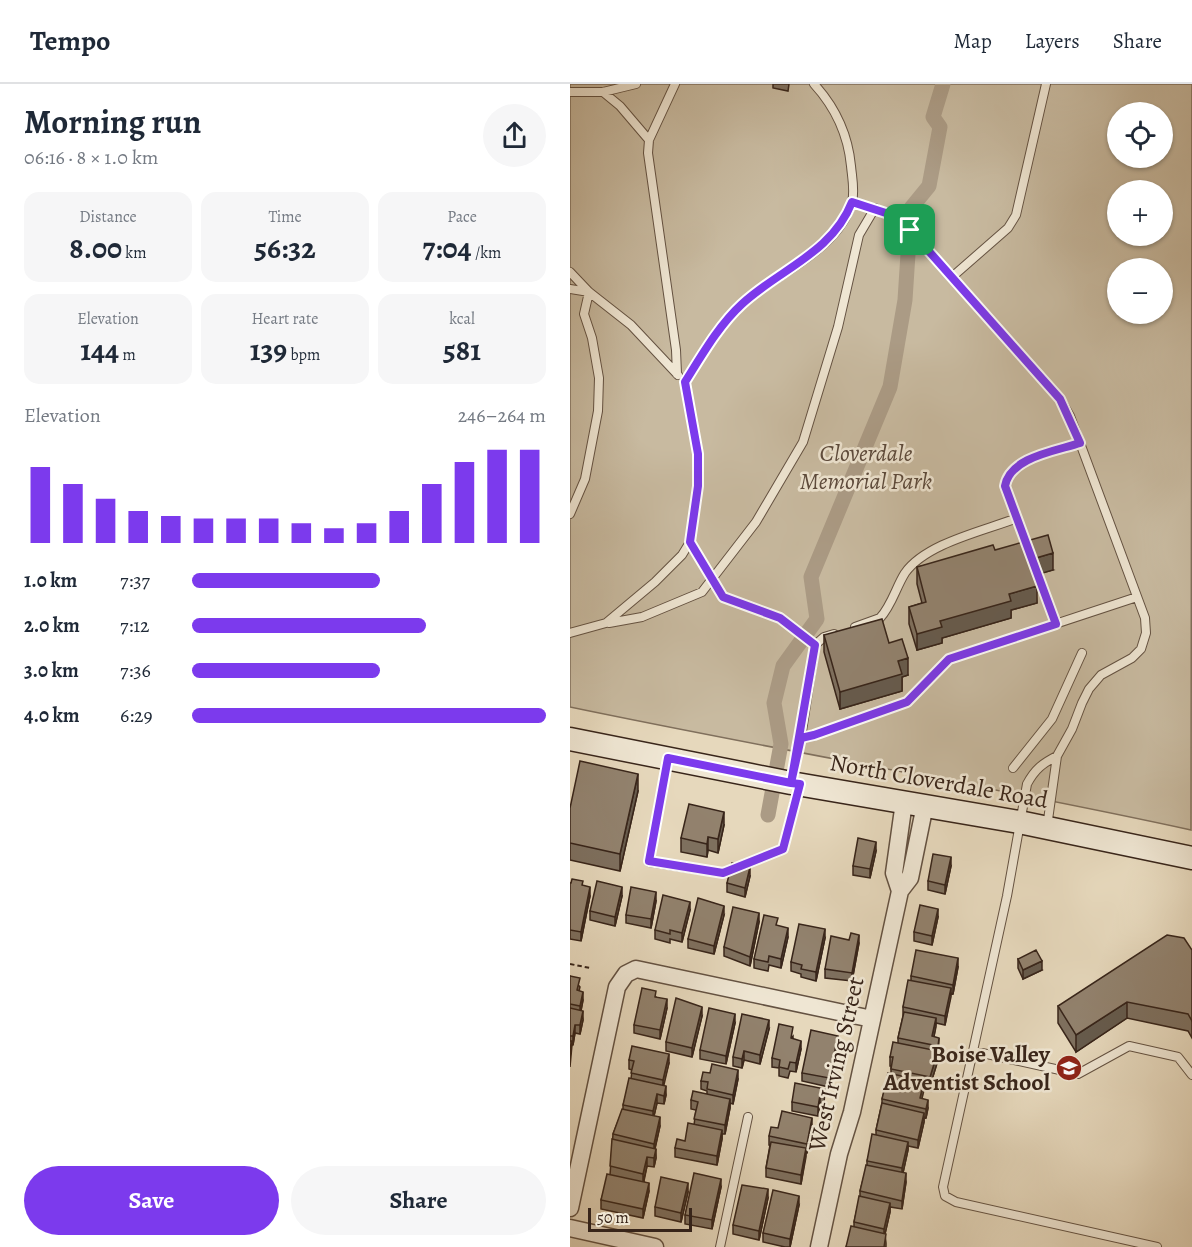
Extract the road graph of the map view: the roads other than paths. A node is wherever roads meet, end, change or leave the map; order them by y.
1 (636, 84) edge
2 (675, 84) edge
3 (814, 84) edge
4 (1046, 84) edge
5 (570, 92) edge
6 (603, 92) junction
7 (649, 140) junction
8 (852, 202) junction
9 (875, 208) junction
10 (570, 272) edge
11 (951, 277) junction
12 (570, 289) edge
13 (589, 292) junction
14 (677, 374) junction
15 (685, 382) junction
16 (1080, 443) junction
17 (570, 514) edge
18 (1017, 518) junction
19 (690, 542) junction
20 (712, 580) junction
21 (1137, 597) junction
22 (606, 623) junction
23 (1056, 624) junction
24 (570, 633) edge
25 (815, 645) junction
26 (1082, 653) dead end
27 (801, 738) junction
28 (570, 739) edge
29 (1057, 756) junction
30 (668, 758) junction
31 (1013, 768) dead end
32 (795, 784) junction
33 (915, 803) junction
34 (1019, 822) junction
35 (1047, 827) junction
36 (1192, 858) edge
37 (872, 1019) junction
38 (973, 1051) junction
39 (1192, 1075) edge
40 (748, 1117) dead end
41 (570, 1208) edge
42 (570, 1228) edge
43 (655, 1247) edge
44 (720, 1247) edge
45 (819, 1247) edge
46 (1156, 1247) edge

1 - 6 lane
2 - 7 lane
3 - 8 lane
4 - 11 lane
5 - 6 lane
6 - 7 lane
7 - 14 lane
8 - 9 lane
8 - 15 lane
9 - 11 lane
9 - 20 lane
10 - 13 lane
11 - 16 lane
12 - 13 lane
13 - 14 lane
13 - 17 lane
14 - 15 lane
15 - 19 lane
16 - 18 lane
16 - 21 lane
18 - 23 lane
18 - 25 lane
19 - 20 lane
19 - 22 lane
20 - 22 lane
20 - 25 lane
21 - 23 lane
21 - 29 lane
22 - 24 lane
23 - 27 lane
25 - 27 lane
26 - 31 lane
27 - 32 lane
28 - 30 main road, North Cloverdale Road
29 - 34 lane
29 - 35 lane
30 - 32 main road, North Cloverdale Road
30 - 32 lane
32 - 33 main road, North Cloverdale Road
33 - 34 main road, North Cloverdale Road
33 - 37 street, West Irving Street
34 - 35 main road, North Cloverdale Road
34 - 38 lane
35 - 36 main road, North Cloverdale Road
37 - 41 street
37 - 45 street, West Irving Street
38 - 39 lane
38 - 46 lane
40 - 44 lane
42 - 43 street

